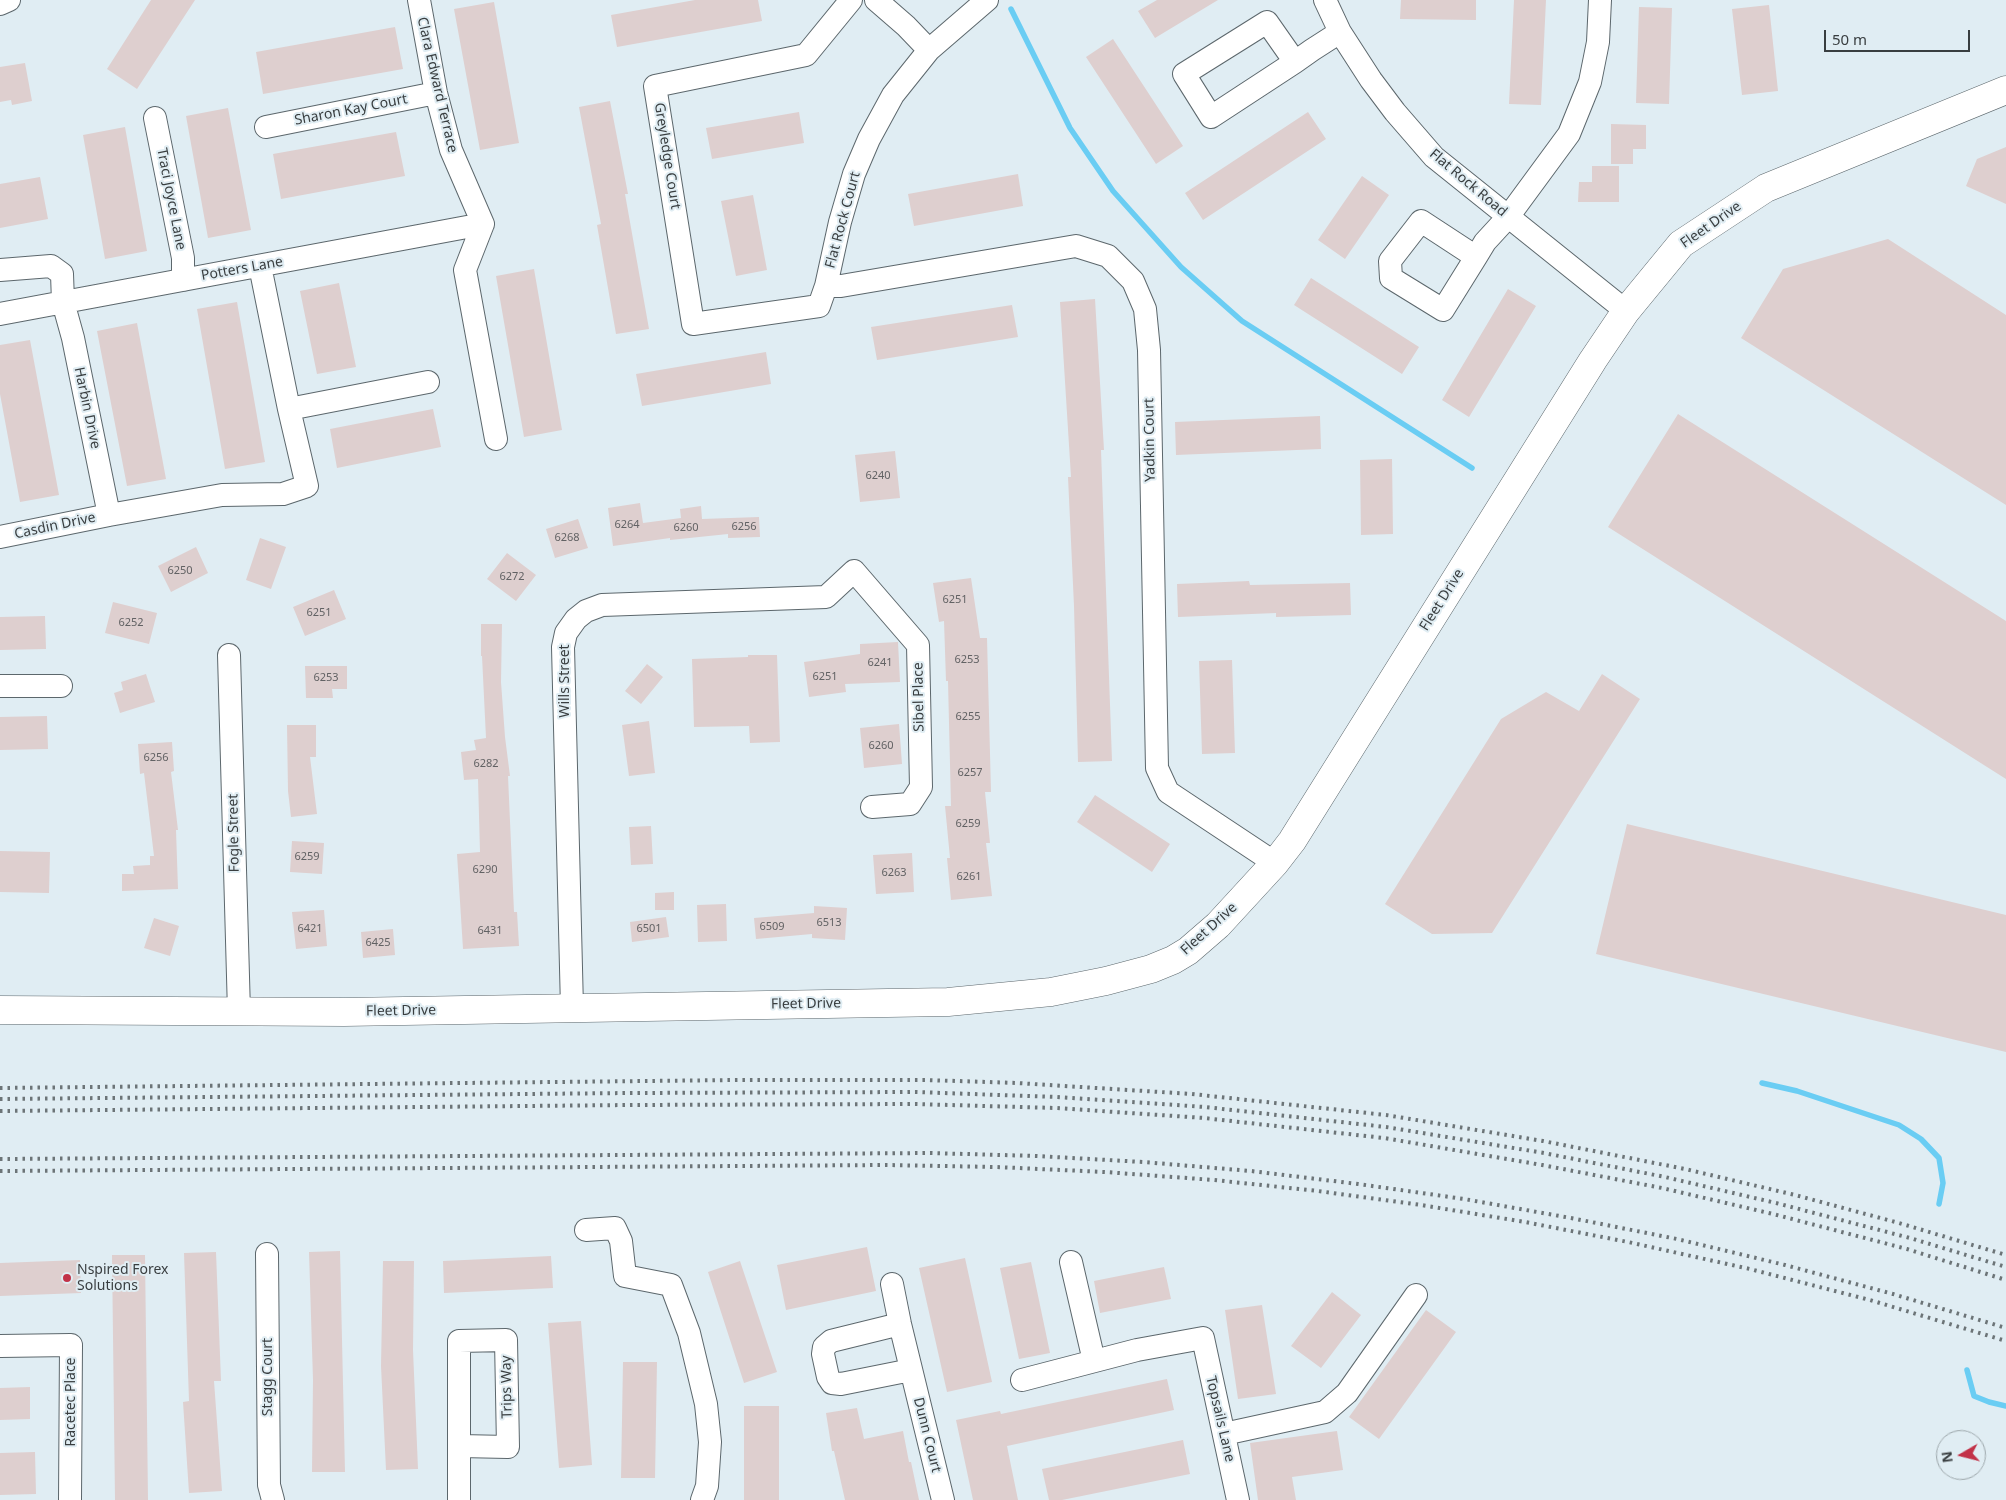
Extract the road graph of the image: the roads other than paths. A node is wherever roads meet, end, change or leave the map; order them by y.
1 (8, 0) edge
2 (419, 0) edge
3 (851, 0) edge
4 (876, 0) edge
5 (987, 0) edge
6 (1325, 0) edge
7 (1600, 0) edge
8 (0, 4) edge
9 (1340, 32) junction
10 (929, 50) junction
11 (1295, 62) junction
12 (2006, 90) edge
13 (436, 93) junction
14 (155, 118) dead end
15 (266, 127) dead end
16 (1508, 217) junction
17 (483, 224) junction
18 (1476, 257) dead end
19 (260, 266) junction
20 (0, 270) edge
21 (183, 280) junction
22 (823, 296) junction
23 (63, 302) junction
24 (1626, 311) junction
25 (0, 314) edge
26 (428, 382) dead end
27 (289, 409) junction
28 (496, 439) dead end
29 (109, 515) junction
30 (0, 537) edge
31 (854, 571) joint
32 (229, 655) dead end
33 (0, 686) edge
34 (61, 686) dead end
35 (872, 807) dead end
36 (1276, 863) junction
37 (572, 1008) junction
38 (0, 1010) edge
39 (239, 1012) junction
40 (586, 1230) dead end
41 (267, 1254) dead end
42 (1071, 1262) dead end
43 (892, 1284) dead end
44 (1416, 1294) dead end
45 (900, 1324) junction
46 (0, 1346) edge
47 (1094, 1361) junction
48 (911, 1370) junction
49 (1022, 1380) dead end
50 (1224, 1434) junction
51 (460, 1446) junction
52 (70, 1500) edge
53 (273, 1500) edge
54 (459, 1500) edge
55 (702, 1500) edge
56 (943, 1500) edge
57 (1235, 1500) edge

1 - 8 street
2 - 13 street, Clara Edward Terrace
3 - 22 street, Greyledge Court
4 - 10 street
5 - 10 street, Flat Rock Court
6 - 9 street, Flat Rock Road
7 - 16 street
9 - 11 street
9 - 16 street, Flat Rock Road
10 - 22 street, Flat Rock Court
11 - 11 street
12 - 24 street, Fleet Drive
13 - 15 street, Sharon Kay Court
13 - 17 street, Clara Edward Terrace
14 - 21 street, Traci Joyce Lane
16 - 18 street
16 - 24 street, Flat Rock Road
17 - 19 street, Potters Lane
17 - 28 street
19 - 21 street, Potters Lane
19 - 27 street
20 - 23 street, Harbin Drive
21 - 23 street, Potters Lane
22 - 36 street, Yadkin Court
23 - 25 street, Potters Lane
23 - 29 street, Harbin Drive
24 - 36 street, Fleet Drive
26 - 27 street
27 - 29 street, Casdin Drive
29 - 30 street, Casdin Drive
31 - 35 street, Sibel Place
31 - 37 street, Wills Street
32 - 39 street, Fogle Street
33 - 34 street
36 - 37 street, Fleet Drive
37 - 39 street, Fleet Drive
38 - 39 street, Fleet Drive
40 - 55 street
41 - 53 street, Stagg Court
42 - 47 street
43 - 45 street, Dunn Court
44 - 50 street
45 - 48 street, Dunn Court
45 - 48 street
46 - 52 street, Racetec Place
47 - 49 street
47 - 50 street, Topsails Lane
48 - 56 street, Dunn Court
50 - 57 street, Topsails Lane
51 - 51 street, Trips Way
51 - 54 street, Trips Way

